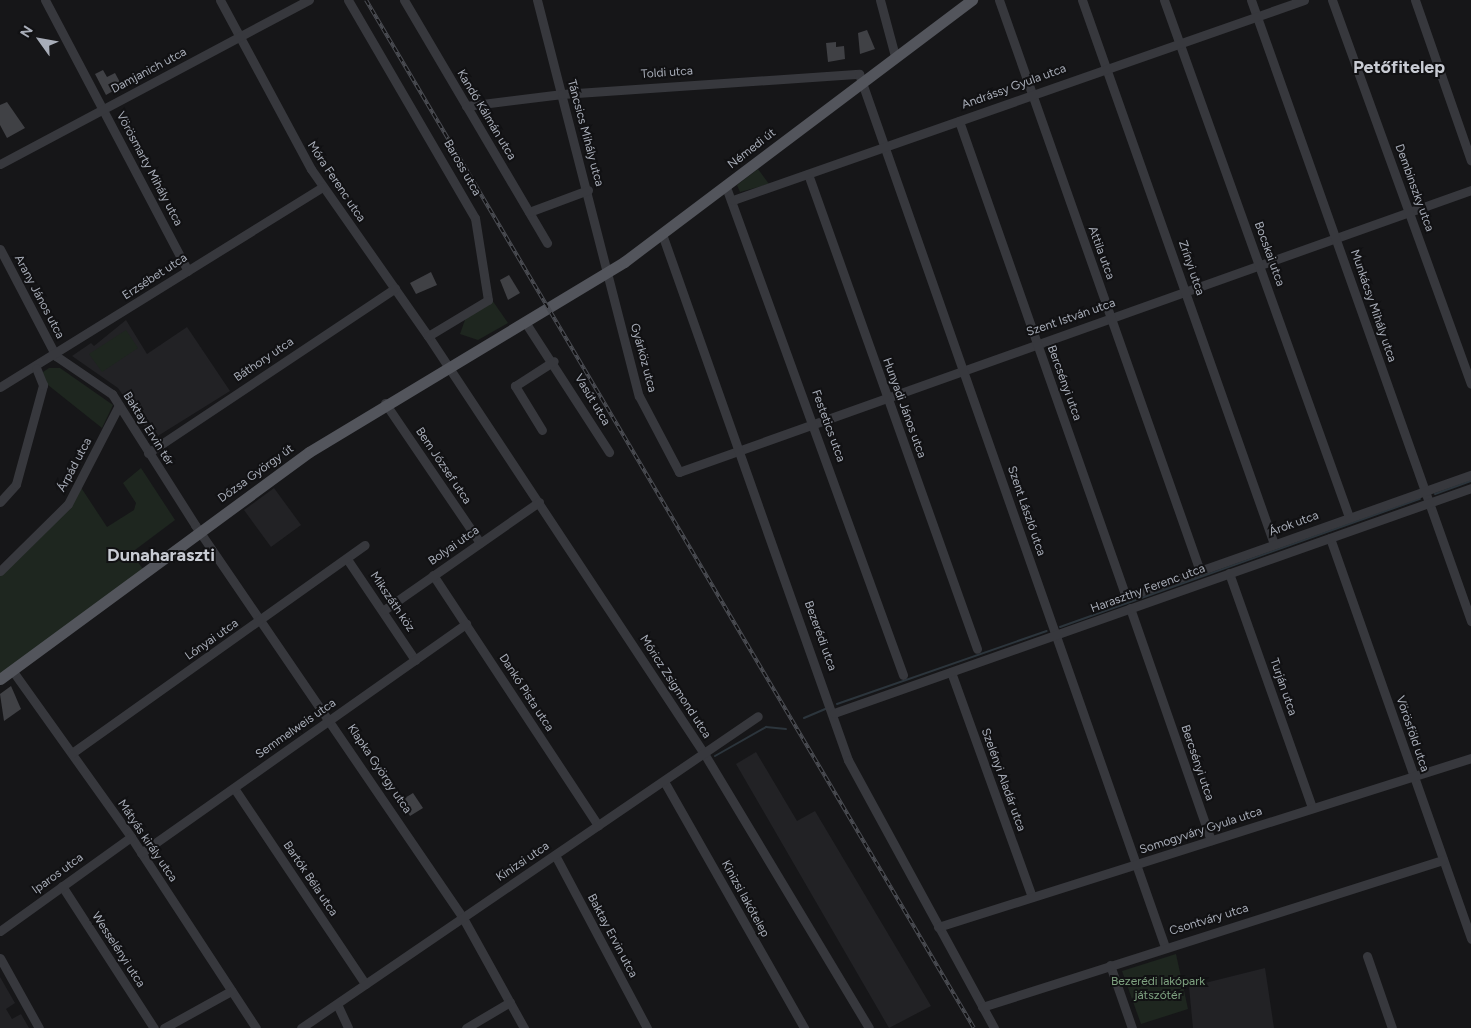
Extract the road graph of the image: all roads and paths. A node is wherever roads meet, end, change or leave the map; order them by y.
1 (45, 0) edge
2 (220, 0) edge
3 (309, 0) edge
4 (348, 0) edge
5 (404, 0) edge
6 (537, 0) edge
7 (880, 0) edge
8 (972, 0) edge
9 (999, 0) edge
10 (1082, 0) edge
11 (1164, 0) edge
12 (1252, 0) edge
13 (1304, 0) edge
14 (1332, 0) edge
15 (1415, 0) edge
16 (1257, 16) junction
17 (239, 37) junction
18 (1179, 44) junction
19 (896, 56) junction
20 (1106, 67) junction
21 (859, 84) junction
22 (562, 94) junction
23 (1032, 94) junction
24 (466, 106) junction
25 (103, 109) junction
26 (960, 121) junction
27 (884, 148) junction
28 (1471, 161) edge
29 (0, 164) edge
30 (808, 174) junction
31 (322, 187) junction
32 (726, 187) junction
33 (588, 190) junction
34 (1471, 190) edge
35 (733, 200) junction
36 (529, 212) junction
37 (1409, 212) junction
38 (662, 234) junction
39 (1336, 238) junction
40 (547, 243) dead end
41 (0, 250) edge
42 (1260, 265) junction
43 (188, 271) junction
44 (608, 273) junction
45 (395, 288) junction
46 (1186, 291) junction
47 (543, 311) joint
48 (1111, 318) junction
49 (525, 322) junction
50 (428, 336) junction
51 (1036, 344) junction
52 (56, 356) junction
53 (554, 361) junction
54 (449, 366) junction
55 (36, 368) junction
56 (963, 370) junction
57 (1471, 384) edge
58 (0, 387) edge
59 (887, 397) junction
60 (385, 403) junction
61 (119, 405) junction
62 (814, 424) junction
63 (542, 430) dead end
64 (739, 451) junction
65 (608, 452) dead end
66 (148, 453) junction
67 (680, 472) joint
68 (1471, 475) edge
69 (1471, 488) edge
70 (1426, 490) junction
71 (0, 502) edge
72 (539, 502) junction
73 (1428, 502) junction
74 (1350, 518) junction
75 (200, 533) junction
76 (1330, 538) junction
77 (480, 543) junction
78 (1274, 544) junction
79 (365, 545) dead end
80 (347, 559) junction
81 (1200, 571) junction
82 (0, 572) edge
83 (1229, 573) junction
84 (433, 575) junction
85 (1126, 597) joint
86 (1130, 608) junction
87 (384, 610) junction
88 (261, 620) junction
89 (1471, 621) edge
90 (466, 624) junction
91 (1056, 635) junction
92 (977, 649) dead end
93 (415, 660) junction
94 (12, 670) junction
95 (951, 672) junction
96 (903, 675) dead end
97 (0, 679) edge
98 (834, 713) junction
99 (758, 716) dead end
100 (331, 720) junction
101 (72, 753) junction
102 (705, 754) junction
103 (1471, 758) edge
104 (1414, 777) junction
105 (665, 783) junction
106 (234, 788) junction
107 (1312, 808) junction
108 (598, 825) junction
109 (131, 838) junction
110 (1211, 840) junction
111 (141, 854) junction
112 (555, 855) junction
113 (1443, 860) junction
114 (1137, 864) junction
115 (62, 886) junction
116 (1032, 897) junction
117 (463, 918) junction
118 (938, 926) junction
119 (0, 931) edge
120 (1471, 940) edge
121 (1165, 947) junction
122 (1366, 956) dead end
123 (0, 958) edge
124 (1110, 965) junction
125 (365, 984) junction
126 (231, 991) junction
127 (510, 1002) junction
128 (337, 1004) junction
129 (982, 1007) junction
130 (39, 1028) edge
131 (154, 1028) edge
132 (164, 1028) edge
133 (256, 1028) edge
134 (301, 1028) edge
135 (348, 1028) edge
136 (466, 1028) edge
137 (524, 1028) edge
138 (647, 1028) edge
139 (804, 1028) edge
140 (869, 1028) edge
141 (994, 1028) edge
142 (1132, 1028) edge
143 (1392, 1028) edge

1 - 25 street, Vörösmarty Mihály utca
2 - 17 street, Móra Ferenc utca
3 - 17 street, Damjanich utca
4 - 50 street, Baross utca
5 - 24 street, Kandó Kálmán utca
6 - 22 street, Táncsics Mihály utca
7 - 19 street
8 - 19 main road, Némedi út
9 - 23 street, Attila utca
10 - 20 street, Zrínyi utca
11 - 18 street, Bocskai utca
12 - 16 street, Munkácsy Mihály utca
13 - 16 street, Andrássy Gyula utca
14 - 37 street, Dembinszky utca
15 - 28 street
16 - 18 street, Andrássy Gyula utca
16 - 39 street, Munkácsy Mihály utca
17 - 25 street, Damjanich utca
17 - 31 street, Móra Ferenc utca
18 - 20 street, Andrássy Gyula utca
18 - 42 street, Bocskai utca
19 - 21 main road, Némedi út
20 - 23 street, Andrássy Gyula utca
20 - 46 street, Zrínyi utca
21 - 22 street, Toldi utca
21 - 27 street, Szent László utca
21 - 32 main road, Némedi út
22 - 24 street, Toldi utca
22 - 33 street, Táncsics Mihály utca
23 - 26 street, Andrássy Gyula utca
23 - 48 street, Attila utca
24 - 36 street, Kandó Kálmán utca
25 - 29 street, Damjanich utca
25 - 43 street, Vörösmarty Mihály utca
26 - 27 street, Andrássy Gyula utca
26 - 51 street, Bercsényi utca
27 - 30 street, Andrássy Gyula utca
27 - 56 street, Szent László utca
30 - 35 street, Andrássy Gyula utca
30 - 59 street, Hunyadi János utca
31 - 43 street, Erzsébet utca
31 - 45 street, Móra Ferenc utca
32 - 35 street, Festetics utca
32 - 38 main road, Némedi út
33 - 36 street
33 - 44 street, Táncsics Mihály utca
34 - 37 street, Szent István utca
35 - 62 street, Festetics utca
36 - 40 street, Kandó Kálmán utca
37 - 39 street, Szent István utca
37 - 57 street, Dembinszky utca
38 - 44 main road, Némedi út
38 - 64 street, Bezerédi utca
39 - 42 street, Szent István utca
39 - 70 street, Munkácsy Mihály utca
41 - 52 street, Arany János utca
42 - 46 street, Szent István utca
42 - 74 street, Bocskai utca
43 - 52 street, Erzsébet utca
44 - 47 main road, Némedi út
44 - 67 street, Gyárköz utca
45 - 50 street, Móra Ferenc utca
45 - 66 street, Báthory utca
46 - 48 street, Szent István utca
46 - 78 street, Zrínyi utca
47 - 49 main road, Dózsa György út
48 - 51 street, Szent István utca
48 - 81 street, Attila utca
49 - 53 street, Vasút utca
49 - 54 main road, Dózsa György út
50 - 54 street, Móra Ferenc utca
51 - 56 street, Szent István utca
51 - 85 street, Bercsényi utca
52 - 55 street, Erzsébet utca
52 - 61 street, Baktay Ervin tér
53 - 63 street
53 - 65 street, Vasút utca
54 - 60 main road, Dózsa György út
54 - 72 street, Móricz Zsigmond utca
55 - 58 street, Erzsébet utca
55 - 71 street
56 - 59 street, Szent István utca
56 - 91 street, Szent László utca
59 - 62 street, Szent István utca
59 - 92 street, Hunyadi János utca
60 - 75 main road, Dózsa György út
60 - 77 street, Bem József utca
61 - 66 street, Baktay Ervin tér
61 - 82 street, Árpád utca
62 - 64 street, Szent István utca
62 - 96 street, Festetics utca
64 - 67 street, Szent István utca
64 - 98 street, Bezerédi utca
66 - 75 street, Baktay Ervin tér
68 - 70 street, Árok utca
69 - 73 street, Haraszthy Ferenc utca
70 - 73 street, Munkácsy Mihály utca
70 - 74 street, Árok utca
72 - 77 street, Bolyai utca
72 - 102 street, Móricz Zsigmond utca
73 - 76 street, Haraszthy Ferenc utca
73 - 89 street, Munkácsy Mihály utca
74 - 78 street, Árok utca
75 - 88 street, Klapka György utca
75 - 94 main road, Dózsa György út
76 - 83 street, Haraszthy Ferenc utca
76 - 104 street, Vörösföld utca
77 - 84 street, Bolyai utca
78 - 81 street, Árok utca
79 - 80 street, Lónyai utca
80 - 87 street, Mikszáth köz
80 - 88 street, Lónyai utca
81 - 85 street, Árok utca
83 - 86 street, Haraszthy Ferenc utca
83 - 107 street, Turján utca
84 - 87 street, Bolyai utca
84 - 90 street, Dankó Pista utca
86 - 91 street, Haraszthy Ferenc utca
86 - 110 street, Bercsényi utca
87 - 93 street, Mikszáth köz
88 - 100 street, Klapka György utca
88 - 101 street, Lónyai utca
90 - 93 street, Semmelweis utca
90 - 108 street, Dankó Pista utca
91 - 95 street, Haraszthy Ferenc utca
91 - 114 street, Szent László utca
93 - 100 street, Semmelweis utca
94 - 97 main road, Dózsa György út
94 - 101 street, Mátyás király utca
95 - 98 street, Haraszthy Ferenc utca
95 - 116 street, Szelényi Aladár utca
98 - 118 street, Bezerédi utca
99 - 102 street, Kinizsi utca
100 - 106 street, Semmelweis utca
100 - 117 street, Klapka György utca
101 - 109 street, Mátyás király utca
102 - 105 street, Kinizsi utca
102 - 140 street, Móricz Zsigmond utca
103 - 104 street, Somogyváry Gyula utca
104 - 107 street, Somogyváry Gyula utca
104 - 113 street, Vörösföld utca
105 - 108 street, Kinizsi utca
105 - 139 street, Kinizsi lakótelep
106 - 111 street, Semmelweis utca
106 - 125 street, Bartók Béla utca
107 - 110 street, Somogyváry Gyula utca
108 - 112 street, Kinizsi utca
109 - 111 street, Mátyás király utca
109 - 115 street, Iparos utca
110 - 114 street, Somogyváry Gyula utca
111 - 126 street, Mátyás király utca
112 - 117 street, Kinizsi utca
112 - 138 street, Baktay Ervin utca
113 - 120 street, Vörösföld utca
113 - 121 street, Csontváry utca
114 - 116 street, Somogyváry Gyula utca
114 - 121 street, Szent László utca
115 - 119 street, Iparos utca
115 - 131 street, Wesselényi utca
116 - 118 street, Somogyváry Gyula utca
117 - 125 street, Kinizsi utca
117 - 127 street, Klapka György utca
118 - 129 street, Bezerédi utca
121 - 124 street, Csontváry utca
122 - 143 street
123 - 130 street
124 - 129 street, Csontváry utca
124 - 142 street
125 - 128 street, Kinizsi utca
126 - 132 street
126 - 133 street, Mátyás király utca
127 - 136 street
127 - 137 street, Klapka György utca
128 - 134 street, Kinizsi utca
128 - 135 street
129 - 141 street, Bezerédi utca

